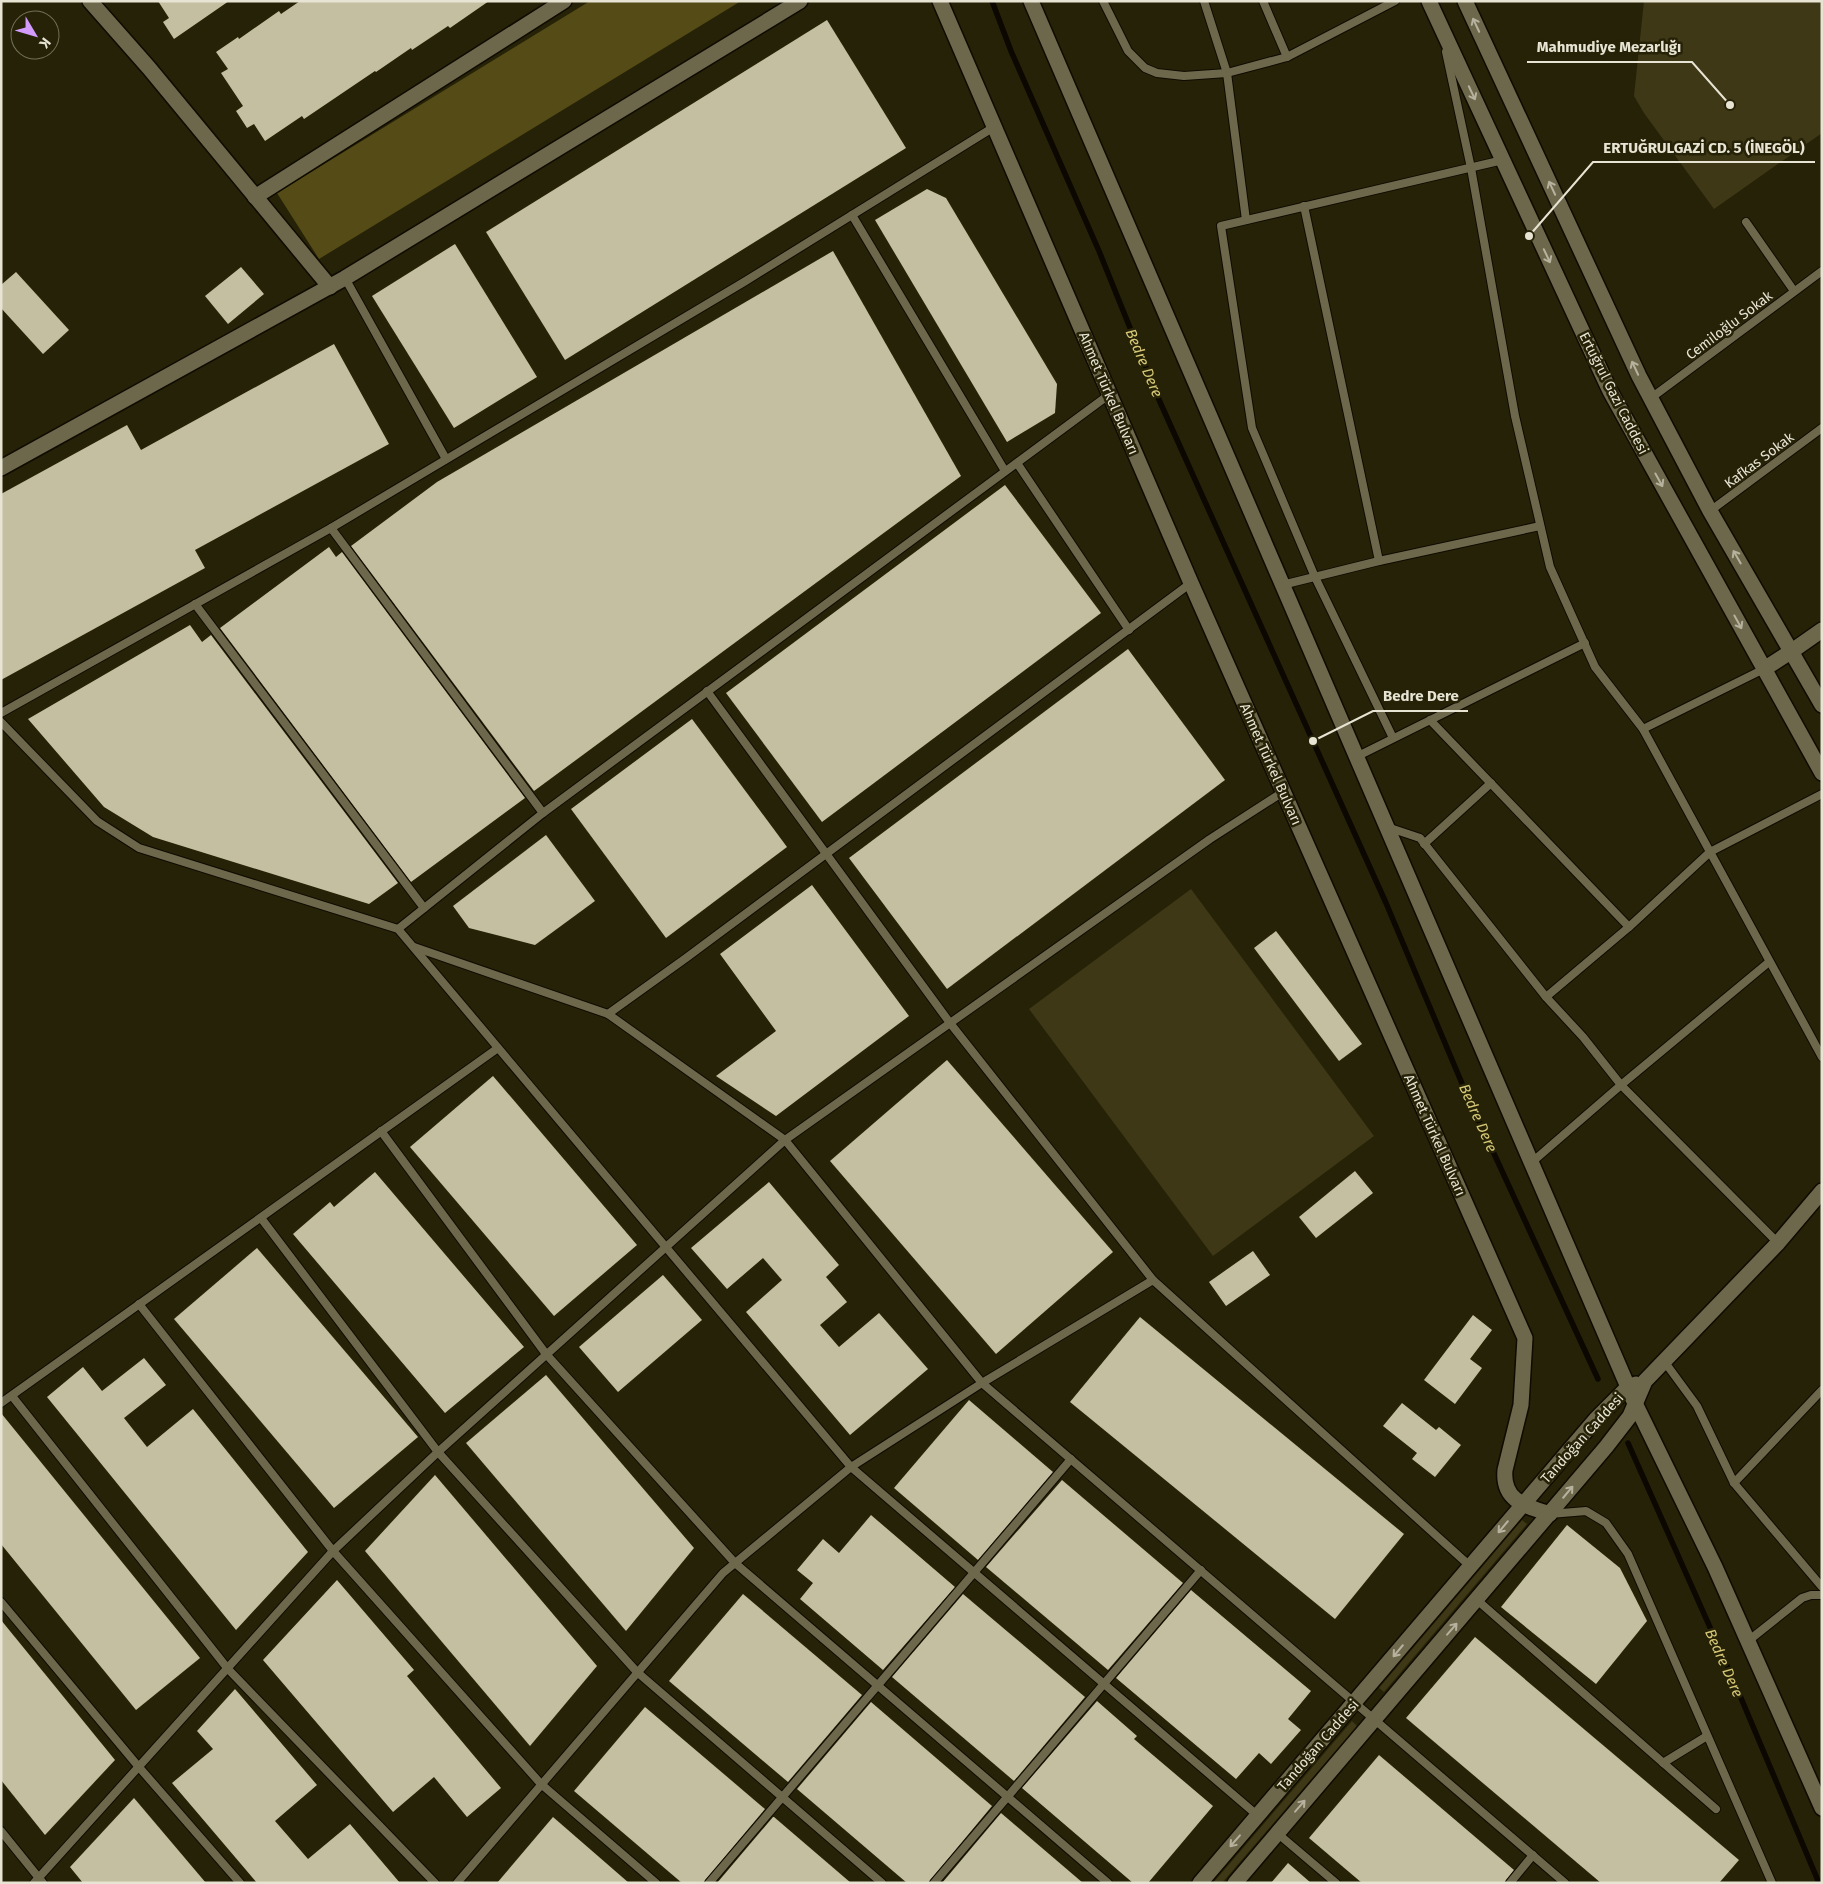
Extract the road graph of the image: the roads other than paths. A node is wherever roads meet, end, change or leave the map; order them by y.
1 (90, 1) edge
2 (564, 1) edge
3 (800, 1) edge
4 (940, 1) edge
5 (1030, 1) edge
6 (1104, 1) edge
7 (1204, 1) edge
8 (1263, 1) edge
9 (1395, 1) edge
10 (1429, 1) edge
11 (1465, 1) edge
12 (1441, 28) junction
13 (1287, 57) junction
14 (1226, 73) junction
15 (994, 128) junction
16 (1502, 160) junction
17 (1471, 168) junction
18 (255, 196) junction
19 (1304, 206) junction
20 (852, 215) junction
21 (1246, 220) junction
22 (1746, 222) dead end
23 (1822, 271) edge
24 (345, 278) junction
25 (330, 287) junction
26 (1794, 291) junction
27 (1110, 394) junction
28 (1651, 398) junction
29 (1822, 428) edge
30 (446, 459) junction
31 (1016, 463) junction
32 (1, 468) edge
33 (1005, 471) junction
34 (1710, 511) junction
35 (1540, 526) junction
36 (331, 528) junction
37 (1379, 561) junction
38 (1315, 577) junction
39 (1191, 583) junction
40 (1282, 586) junction
41 (195, 604) junction
42 (1129, 630) junction
43 (1822, 630) edge
44 (1585, 643) junction
45 (1792, 652) junction
46 (1764, 669) junction
47 (707, 691) junction
48 (1822, 706) edge
49 (1, 712) edge
50 (1430, 720) junction
51 (1, 722) edge
52 (1643, 729) junction
53 (1394, 738) junction
54 (1356, 756) junction
55 (1822, 772) edge
56 (1491, 783) junction
57 (1283, 792) junction
58 (1822, 794) edge
59 (543, 813) junction
60 (1386, 826) junction
61 (1424, 844) junction
62 (1710, 852) junction
63 (826, 854) junction
64 (424, 908) junction
65 (1629, 927) junction
66 (398, 929) junction
67 (413, 947) junction
68 (1769, 962) junction
69 (1546, 997) junction
70 (608, 1014) junction
71 (950, 1023) junction
72 (498, 1048) junction
73 (1822, 1057) edge
74 (1621, 1085) junction
75 (381, 1131) junction
76 (785, 1140) junction
77 (1531, 1163) junction
78 (1822, 1191) edge
79 (260, 1218) junction
80 (1778, 1243) junction
81 (666, 1247) junction
82 (1153, 1280) junction
83 (139, 1304) junction
84 (546, 1354) junction
85 (1664, 1361) junction
86 (1645, 1381) junction
87 (982, 1383) junction
88 (1628, 1387) junction
89 (1822, 1390) edge
90 (12, 1396) junction
91 (1, 1403) edge
92 (1634, 1405) junction
93 (438, 1452) junction
94 (1071, 1458) junction
95 (851, 1467) junction
96 (1734, 1482) junction
97 (1522, 1505) junction
98 (1550, 1514) junction
99 (333, 1551) junction
100 (735, 1563) junction
101 (1470, 1566) junction
102 (1201, 1570) junction
103 (974, 1572) junction
104 (1822, 1587) edge
105 (1822, 1595) edge
106 (1477, 1600) junction
107 (1, 1602) edge
108 (1748, 1641) junction
109 (228, 1669) junction
110 (637, 1672) junction
111 (1104, 1683) junction
112 (878, 1685) junction
113 (1354, 1702) junction
114 (1374, 1719) junction
115 (1707, 1736) junction
116 (1663, 1763) junction
117 (138, 1766) junction
118 (541, 1784) junction
119 (1007, 1796) junction
120 (782, 1797) junction
121 (1821, 1804) edge
122 (1716, 1809) dead end
123 (1257, 1815) junction
124 (1, 1832) edge
125 (1278, 1833) junction
126 (1533, 1855) junction
127 (39, 1881) edge
128 (240, 1883) edge
129 (435, 1883) edge
130 (457, 1883) edge
131 (656, 1883) edge
132 (709, 1883) edge
133 (882, 1883) edge
134 (934, 1883) edge
135 (1108, 1883) edge
136 (1200, 1883) edge
137 (1235, 1883) edge
138 (1336, 1883) edge
139 (1510, 1883) edge
140 (1565, 1883) edge
141 (1772, 1883) edge

1 - 18 street
2 - 18 street
3 - 24 street
4 - 15 street, Ahmet Türkel Bulvarı
5 - 40 street
6 - 14 lane
7 - 14 lane
8 - 13 lane
9 - 13 lane
10 - 12 street, Ertuğrul Gazi Caddesi
28 -> 11 street
12 -> 16 street, Ertuğrul Gazi Caddesi
12 - 17 lane
13 - 14 lane
14 - 21 lane
15 - 20 lane
15 - 27 street, Ahmet Türkel Bulvarı
16 - 17 lane
16 -> 46 street, Ertuğrul Gazi Caddesi
17 - 19 lane
17 - 35 lane
18 - 25 street
19 - 21 lane
19 - 37 lane
20 - 30 lane
20 - 33 lane
21 - 38 lane
22 - 26 lane
23 - 26 lane, Cemiloğlu Sokak
24 - 25 street
24 - 30 lane
25 - 32 street
26 - 28 lane, Cemiloğlu Sokak
27 - 31 lane
27 - 39 street, Ahmet Türkel Bulvarı
28 - 34 street
29 - 34 lane, Kafkas Sokak
30 - 36 lane
31 - 33 lane
31 - 42 lane
33 - 47 lane
45 -> 34 street
35 - 37 lane
35 - 44 lane
36 - 41 lane
36 - 59 lane
37 - 38 lane
38 - 40 lane
38 - 53 lane
39 - 42 lane
39 - 57 street, Ahmet Türkel Bulvarı
40 - 54 street
41 - 49 lane
41 - 64 lane
42 - 63 lane
43 - 45 street
44 - 50 lane
44 - 52 lane
45 - 46 street
45 - 48 street
46 - 52 lane
46 - 55 street, Ertuğrul Gazi Caddesi
47 - 59 lane
47 - 63 lane
50 - 53 lane
50 - 56 lane
51 - 66 lane
52 - 62 lane
53 - 54 lane
54 - 60 street
56 - 61 lane
56 - 65 lane
57 - 71 lane
57 - 97 street, Ahmet Türkel Bulvarı
58 - 62 lane
59 - 64 lane
60 - 61 lane
60 - 77 street
61 - 69 lane
62 - 65 lane
62 - 68 lane
63 - 70 lane
63 - 71 lane
64 - 66 lane
65 - 69 lane
66 - 67 lane
67 - 70 lane
67 - 72 lane
68 - 73 lane
68 - 74 lane
69 - 74 lane
70 - 76 lane
71 - 76 lane
71 - 82 lane
72 - 75 lane
72 - 81 lane
74 - 77 lane
74 - 80 lane
75 - 79 lane
75 - 84 lane
76 - 81 lane
76 - 87 lane
77 - 88 street
78 - 80 street
79 - 83 lane
79 - 93 lane
80 - 85 street
81 - 84 lane
81 - 95 lane
82 - 87 lane
82 - 101 lane
83 - 90 lane
83 - 99 lane
84 - 93 lane
84 - 100 lane
85 - 86 street
85 - 96 lane
86 - 88 street, Tandoğan Caddesi
86 - 92 street, Tandoğan Caddesi
87 - 94 lane
87 - 95 lane
88 - 92 street
88 - 97 street, Tandoğan Caddesi
89 - 96 lane
90 - 91 lane
90 - 109 lane
98 -> 92 street, Tandoğan Caddesi
92 - 108 street
93 - 99 lane
93 - 110 lane
94 - 102 lane
94 - 103 lane
95 - 100 lane
95 - 103 lane
96 - 104 lane
97 - 98 street
97 -> 101 street, Tandoğan Caddesi
98 - 106 street, Tandoğan Caddesi
98 - 115 lane
99 - 109 lane
99 - 118 lane
100 - 110 lane
100 - 112 lane
101 -> 113 street, Tandoğan Caddesi
102 - 111 lane
102 - 113 lane
103 - 111 lane
103 - 112 lane
105 - 108 lane
114 -> 106 street, Tandoğan Caddesi
106 - 116 lane
107 - 117 lane
108 - 121 street
109 - 117 lane
109 - 129 lane
110 - 118 lane
110 - 120 lane
111 - 119 lane
111 - 123 lane
112 - 119 lane
112 - 120 lane
113 - 114 lane
113 - 123 street, Tandoğan Caddesi
125 -> 114 street, Tandoğan Caddesi
114 - 126 lane
115 - 116 lane
115 - 141 lane
116 - 122 lane
117 - 127 lane
117 - 128 lane
118 - 130 lane
118 - 131 lane
119 - 134 lane
119 - 135 lane
120 - 132 lane
120 - 133 lane
123 -> 136 street, Tandoğan Caddesi
124 - 127 lane
125 - 137 street, Tandoğan Caddesi
125 - 138 lane
126 - 139 lane
126 - 140 lane

